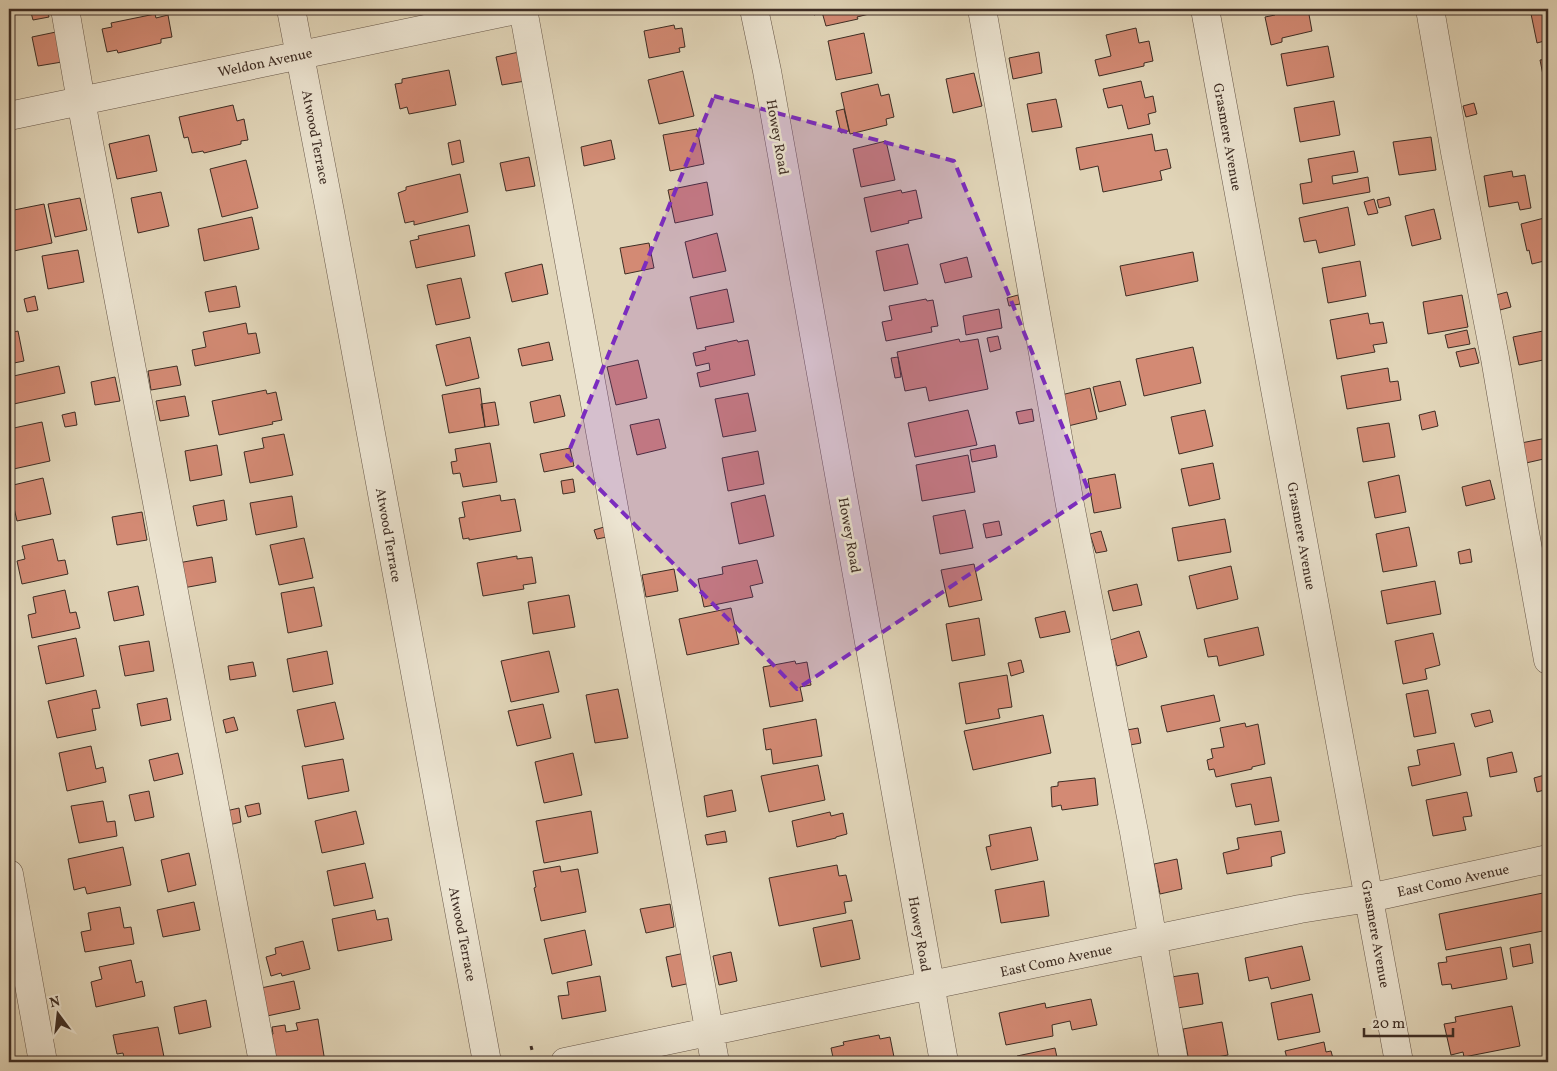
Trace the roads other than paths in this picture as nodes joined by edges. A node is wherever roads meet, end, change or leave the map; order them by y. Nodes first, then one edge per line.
1 (65, 9) edge
2 (292, 9) edge
3 (522, 9) edge
4 (754, 9) edge
5 (982, 9) edge
6 (1204, 9) edge
7 (1430, 9) edge
8 (300, 55) junction
9 (81, 101) junction
10 (9, 116) edge
11 (1548, 660) edge
12 (1548, 859) edge
13 (9, 874) edge
14 (1369, 898) junction
15 (1152, 940) junction
16 (930, 985) junction
17 (710, 1032) junction
18 (43, 1062) edge
19 (262, 1062) edge
20 (486, 1062) edge
21 (565, 1062) edge
22 (715, 1062) edge
23 (944, 1062) edge
24 (1174, 1062) edge
25 (1399, 1062) edge

1 - 9 street
2 - 8 street, Atwood Terrace
3 - 8 street, Weldon Avenue
3 - 17 street
4 - 16 street, Howey Road
5 - 15 street
6 - 14 street, Grasmere Avenue
7 - 11 street
8 - 9 street, Weldon Avenue
8 - 20 street, Atwood Terrace
9 - 10 street, Weldon Avenue
9 - 19 street
12 - 14 street, East Como Avenue
13 - 18 street
14 - 15 street, East Como Avenue
14 - 25 street, Grasmere Avenue
15 - 16 street, East Como Avenue
15 - 24 street
16 - 17 street, East Como Avenue
16 - 23 street, Howey Road
17 - 21 street, East Como Avenue
17 - 22 street

